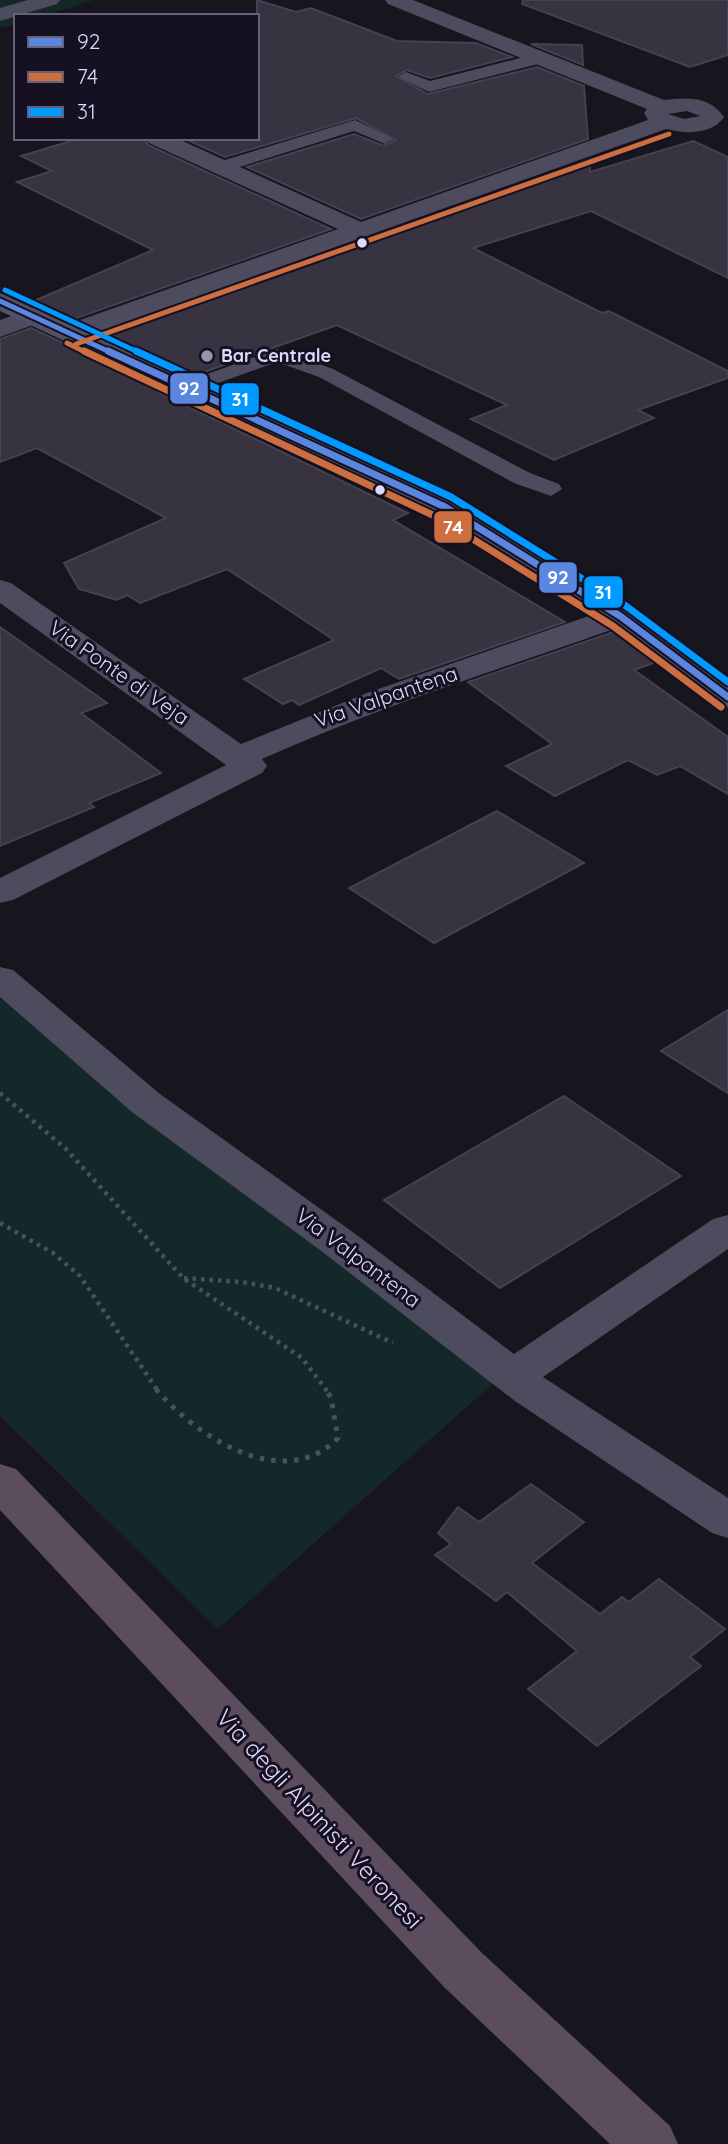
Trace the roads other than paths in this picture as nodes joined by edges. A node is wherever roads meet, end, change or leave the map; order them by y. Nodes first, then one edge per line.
1 (50, 0) edge
2 (395, 0) edge
3 (0, 15) edge
4 (536, 59) junction
5 (406, 78) dead end
6 (728, 99) edge
7 (663, 115) junction
8 (705, 115) junction
9 (728, 132) edge
10 (386, 139) dead end
11 (161, 140) edge
12 (221, 167) junction
13 (357, 229) junction
14 (0, 301) edge
15 (35, 316) junction
16 (0, 329) edge
17 (72, 332) junction
18 (189, 387) junction
19 (551, 489) dead end
20 (0, 589) edge
21 (620, 616) junction
22 (728, 697) edge
23 (237, 758) junction
24 (0, 892) edge
25 (0, 978) edge
26 (728, 1229) edge
27 (513, 1376) junction
28 (0, 1481) edge
29 (728, 1521) edge
30 (650, 2144) edge

1 - 3 street
2 - 4 street
4 - 5 lane
4 - 7 street
6 - 8 street
7 - 8 street
7 - 13 street
8 - 9 street
10 - 12 lane
11 - 12 street
12 - 13 street
13 - 17 street
14 - 15 street
15 - 16 street
15 - 17 street
17 - 18 street
18 - 19 lane
18 - 21 street
20 - 23 street, Via Ponte di Veja
21 - 22 street
21 - 23 street, Via Valpantena
23 - 24 street
25 - 27 street, Via Valpantena
26 - 27 street
27 - 29 street, Via Valpantena
28 - 30 highway, Via degli Alpinisti Veronesi

